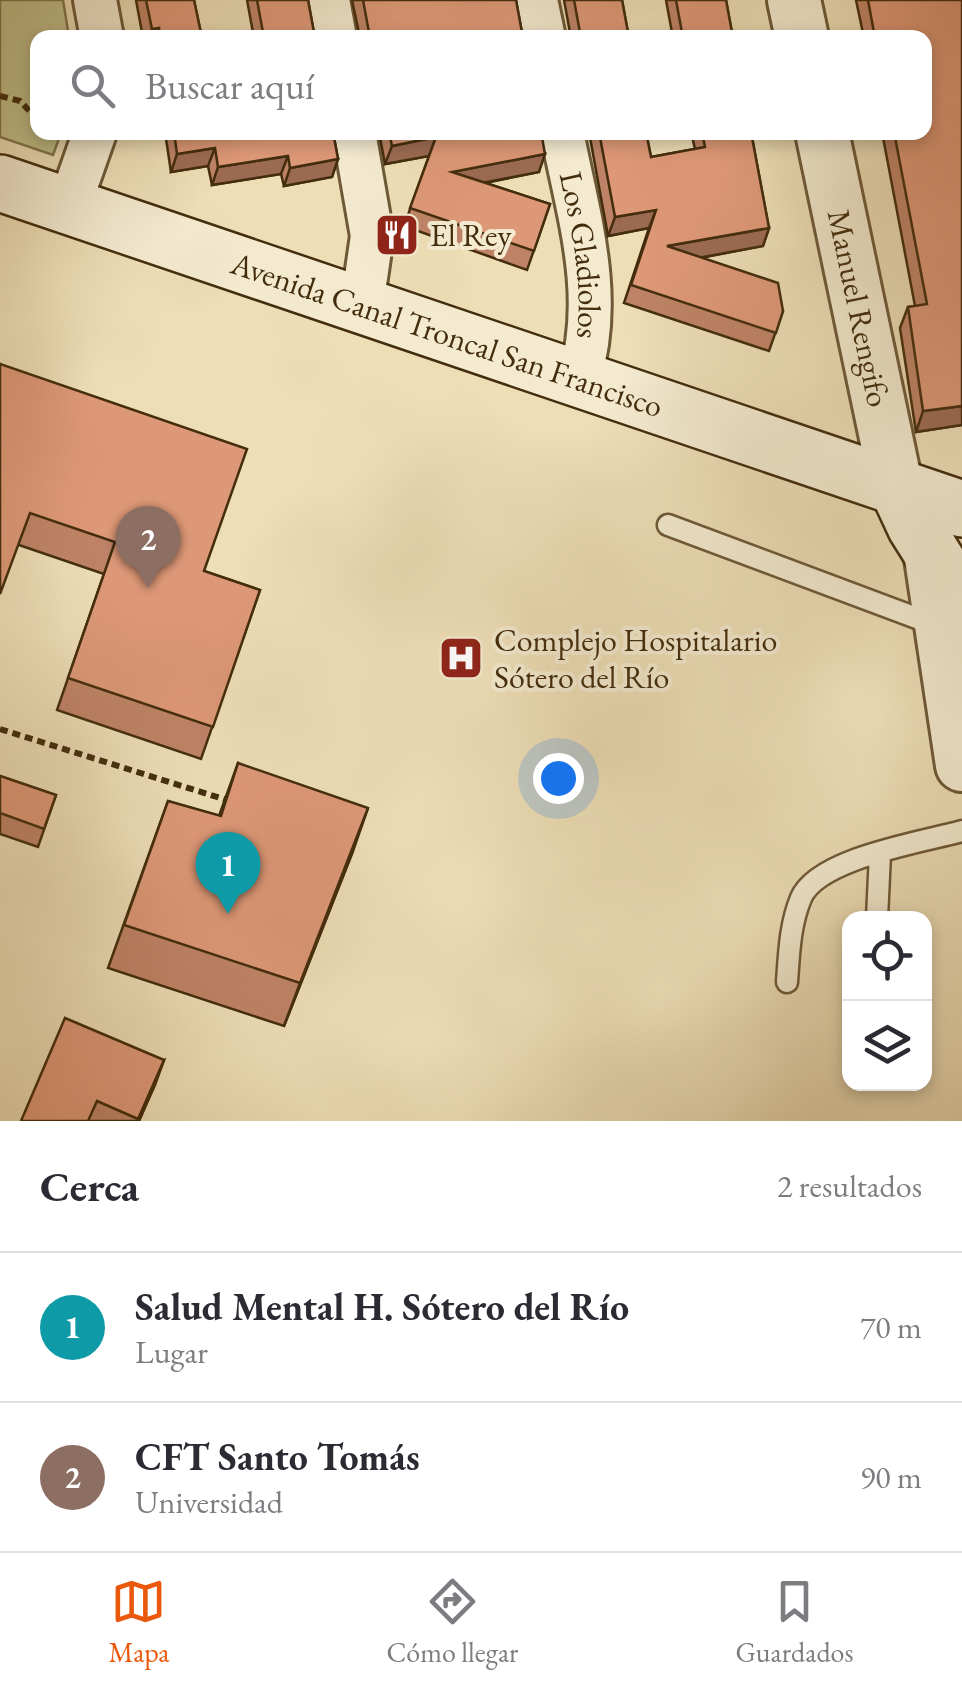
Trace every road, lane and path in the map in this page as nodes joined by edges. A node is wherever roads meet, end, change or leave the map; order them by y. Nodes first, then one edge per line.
1 (95, 0) edge
2 (328, 0) edge
3 (536, 0) edge
4 (794, 0) edge
5 (101, 30) edge
6 (334, 30) edge
7 (542, 30) edge
8 (800, 30) edge
9 (0, 96) edge
10 (30, 111) edge
11 (93, 140) edge
12 (355, 140) edge
13 (564, 140) edge
14 (824, 140) edge
15 (0, 183) edge
16 (69, 206) junction
17 (362, 305) junction
18 (579, 378) junction
19 (896, 485) junction
20 (668, 526) dead end
21 (951, 531) edge
22 (952, 636) edge
23 (0, 730) edge
24 (962, 765) edge
25 (250, 807) edge
26 (962, 831) edge
27 (880, 854) junction
28 (878, 911) edge
29 (787, 982) dead end

1 - 5 street
2 - 6 street
3 - 7 street
4 - 8 street
9 - 10 path
11 - 16 street
12 - 17 street
13 - 18 street, Los Gladiolos
14 - 19 street, Manuel Rengifo
15 - 16 main road, Avenida Canal Troncal San Francisco
16 - 17 main road, Avenida Canal Troncal San Francisco
17 - 18 main road, Avenida Canal Troncal San Francisco
18 - 19 main road, Avenida Canal Troncal San Francisco
19 - 21 main road
20 - 22 lane
21 - 22 main road
22 - 24 street
23 - 25 path
26 - 27 lane
27 - 28 lane
27 - 29 lane

